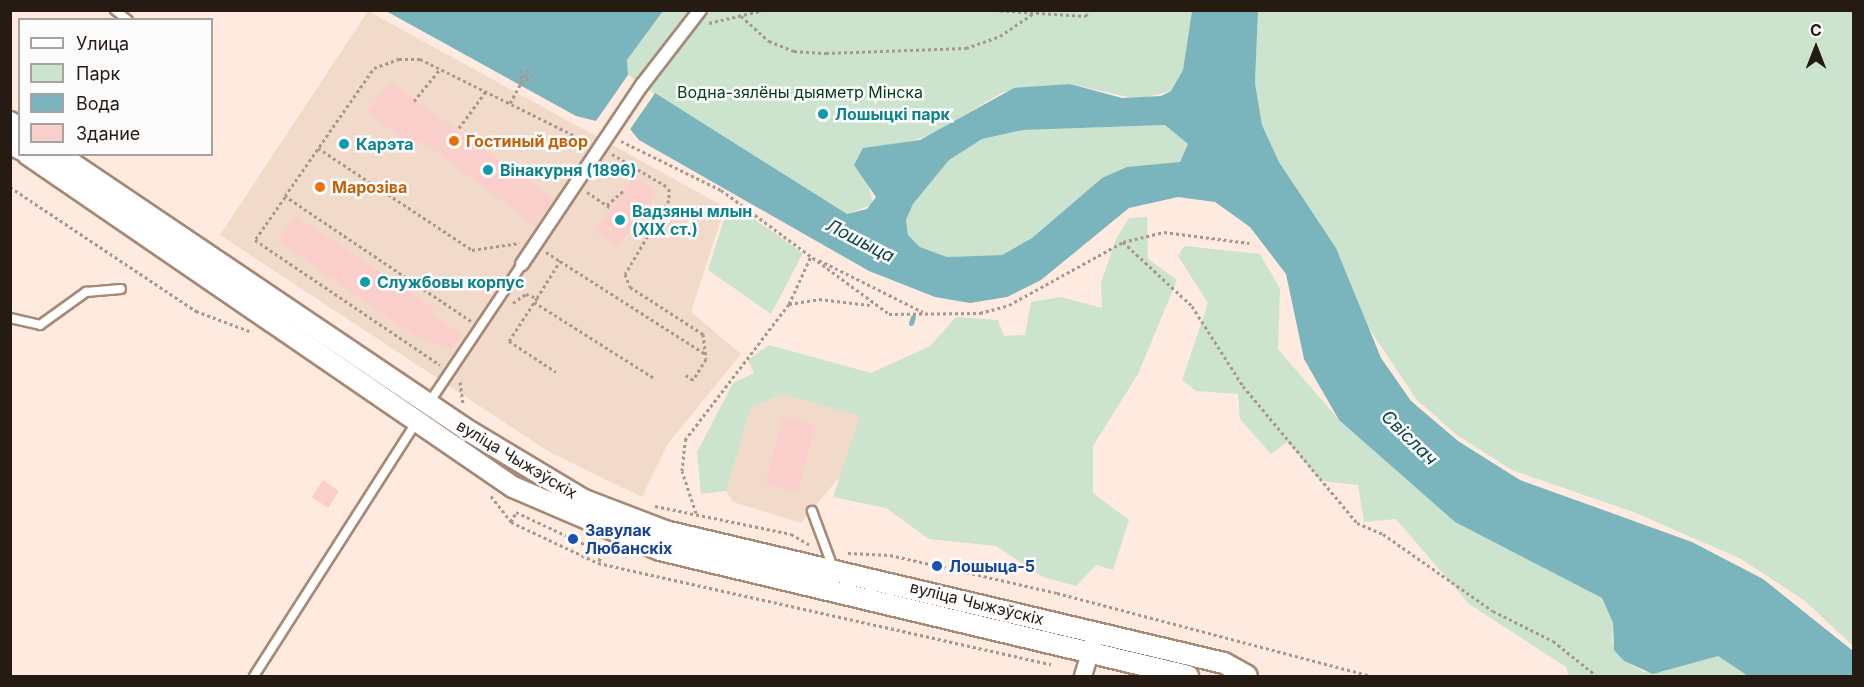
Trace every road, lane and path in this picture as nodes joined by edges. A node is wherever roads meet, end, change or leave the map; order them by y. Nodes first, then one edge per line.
1 (700, 10) edge
2 (763, 10) edge
3 (994, 10) edge
4 (1090, 10) edge
5 (1034, 13) junction
6 (741, 16) junction
7 (688, 27) junction
8 (440, 69) junction
9 (521, 70) dead end
10 (528, 70) dead end
11 (532, 76) dead end
12 (521, 83) junction
13 (486, 91) junction
14 (414, 101) dead end
15 (510, 104) junction
16 (459, 128) dead end
17 (610, 133) junction
18 (318, 148) junction
19 (600, 148) junction
20 (30, 156) edge
21 (64, 156) edge
22 (80, 161) edge
23 (576, 184) junction
24 (10, 187) edge
25 (623, 191) dead end
26 (285, 196) junction
27 (1123, 242) junction
28 (1249, 243) dead end
29 (535, 245) junction
30 (812, 256) junction
31 (560, 261) junction
32 (522, 264) joint
33 (121, 289) dead end
34 (537, 298) junction
35 (534, 302) junction
36 (789, 304) junction
37 (510, 306) dead end
38 (874, 307) junction
39 (925, 314) junction
40 (10, 318) edge
41 (474, 323) dead end
42 (258, 334) dead end
43 (707, 355) junction
44 (444, 368) dead end
45 (556, 372) dead end
46 (684, 374) dead end
47 (656, 379) dead end
48 (429, 404) junction
49 (416, 422) junction
50 (643, 505) dead end
51 (812, 510) dead end
52 (696, 513) junction
53 (512, 522) dead end
54 (832, 562) junction
55 (598, 563) dead end
56 (829, 591) junction
57 (1096, 632) junction
58 (1089, 654) junction
59 (254, 676) edge
60 (1083, 676) edge
61 (1188, 676) edge
62 (1247, 676) edge
63 (1371, 676) edge
64 (1597, 676) edge

1 - 7 street
2 - 6 path
3 - 5 path
4 - 5 path
5 - 6 path
6 - 7 path
7 - 17 street
8 - 13 path
8 - 14 path
8 - 18 path
9 - 12 path
10 - 12 path
11 - 12 path
12 - 15 path
13 - 15 path
13 - 16 path
15 - 19 path
17 - 19 street
17 - 30 path
18 - 26 path
18 - 29 path
19 - 23 street
19 - 43 path
20 - 49 street, вуліца Чыжэўскіх
21 - 22 street, вуліца Чыжэўскіх
22 - 48 street, вуліца Чыжэўскіх
23 - 25 path
23 - 29 street
24 - 42 path
26 - 41 path
26 - 44 path
27 - 28 path
27 - 39 path
27 - 64 path
29 - 31 path
29 - 32 street
30 - 36 path
30 - 38 path
30 - 39 path
31 - 34 path
31 - 43 path
32 - 48 lane
33 - 40 lane
34 - 35 path
34 - 37 path
35 - 45 path
35 - 47 path
36 - 38 path
36 - 52 path
38 - 39 path
43 - 46 path
48 - 49 lane
48 - 54 street, вуліца Чыжэўскіх
49 - 56 street, вуліца Чыжэўскіх
49 - 59 lane
50 - 52 path
51 - 54 lane
52 - 54 path
53 - 55 path
54 - 56 lane
54 - 57 street, вуліца Чыжэўскіх
54 - 63 path
56 - 58 street, вуліца Чыжэўскіх
57 - 58 street
57 - 62 street, вуліца Чыжэўскіх
58 - 60 street
58 - 61 street, вуліца Чыжэўскіх

